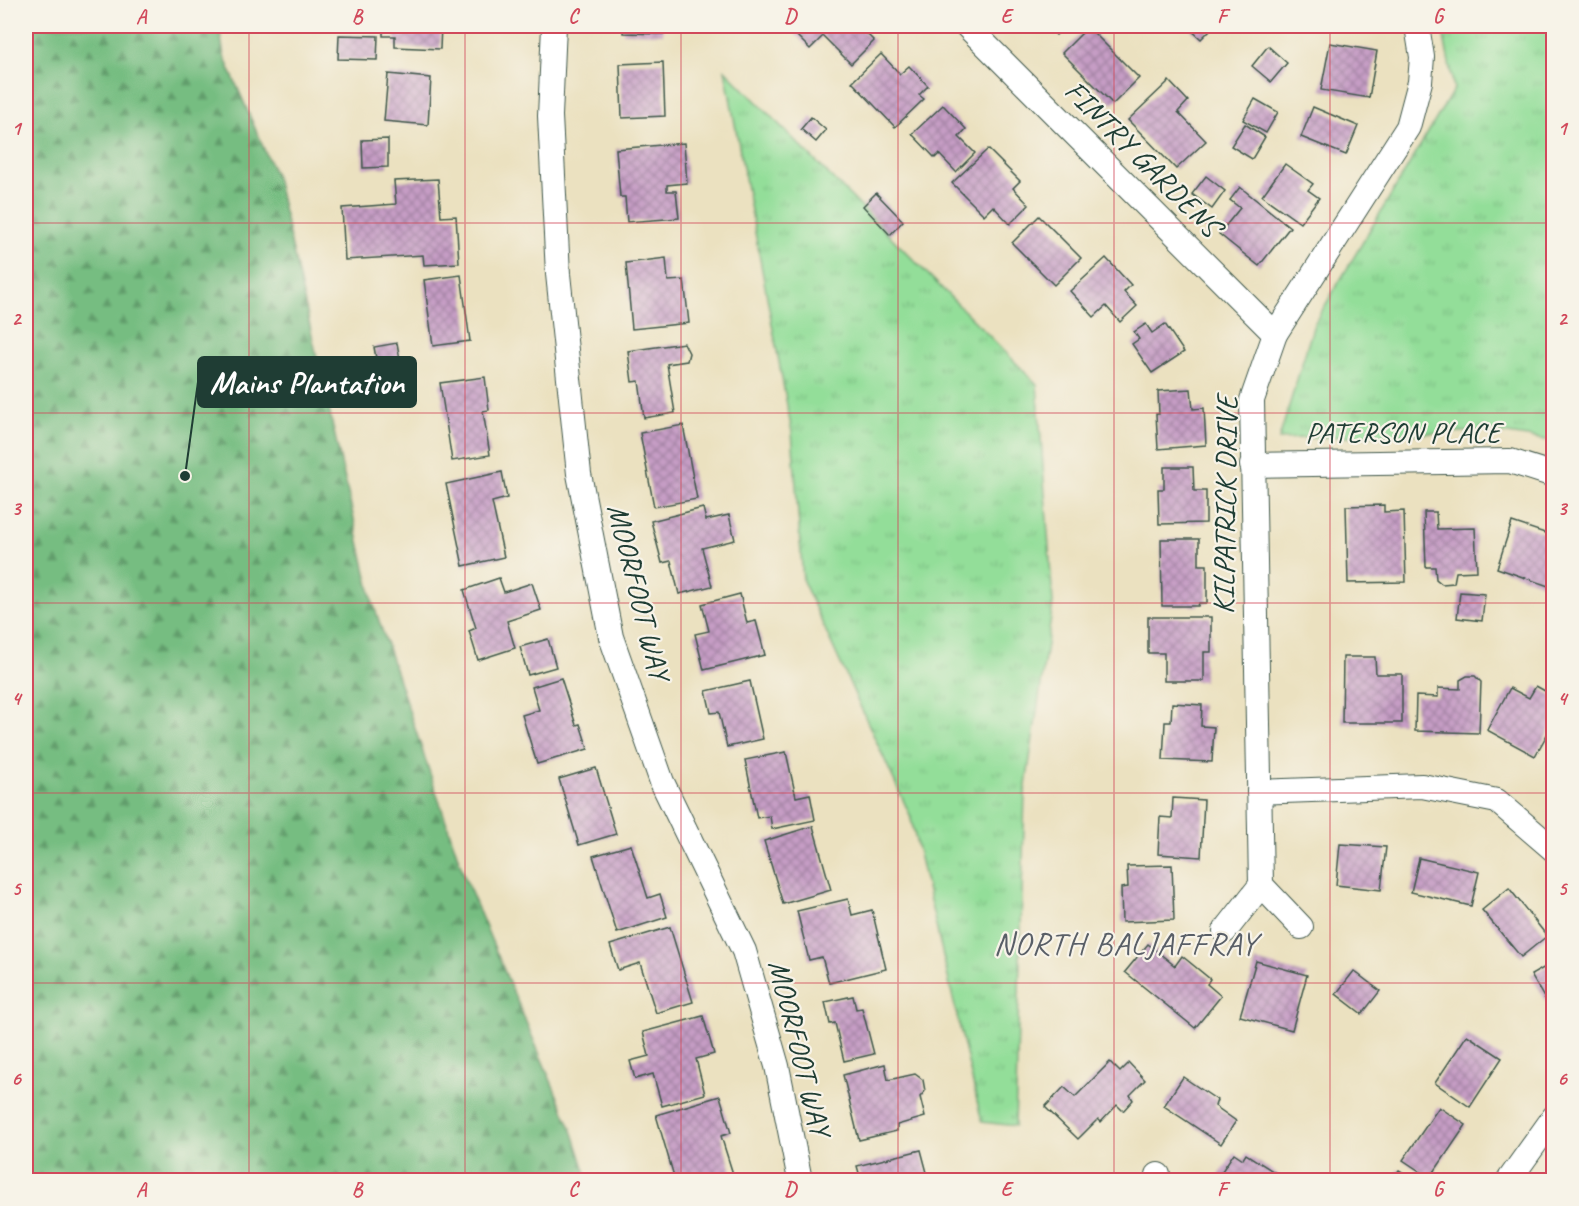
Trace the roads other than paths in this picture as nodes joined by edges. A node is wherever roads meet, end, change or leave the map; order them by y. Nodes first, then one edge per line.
1 (554, 26) edge
2 (967, 26) edge
3 (1417, 26) edge
4 (1275, 334) junction
5 (1252, 465) junction
6 (1554, 475) edge
7 (1259, 792) junction
8 (1554, 849) edge
9 (1261, 885) junction
10 (1301, 927) dead end
11 (1225, 931) dead end
12 (1554, 1117) edge
13 (800, 1180) edge
14 (1509, 1180) edge

1 - 13 street, MOORFOOT WAY
2 - 4 street, FINTRY GARDENS
3 - 4 street, KILPATRICK DRIVE
4 - 5 street, KILPATRICK DRIVE
5 - 6 street, PATERSON PLACE
5 - 7 street, KILPATRICK DRIVE
7 - 8 street
7 - 9 street, KILPATRICK DRIVE
9 - 10 street
9 - 11 street
12 - 14 street

